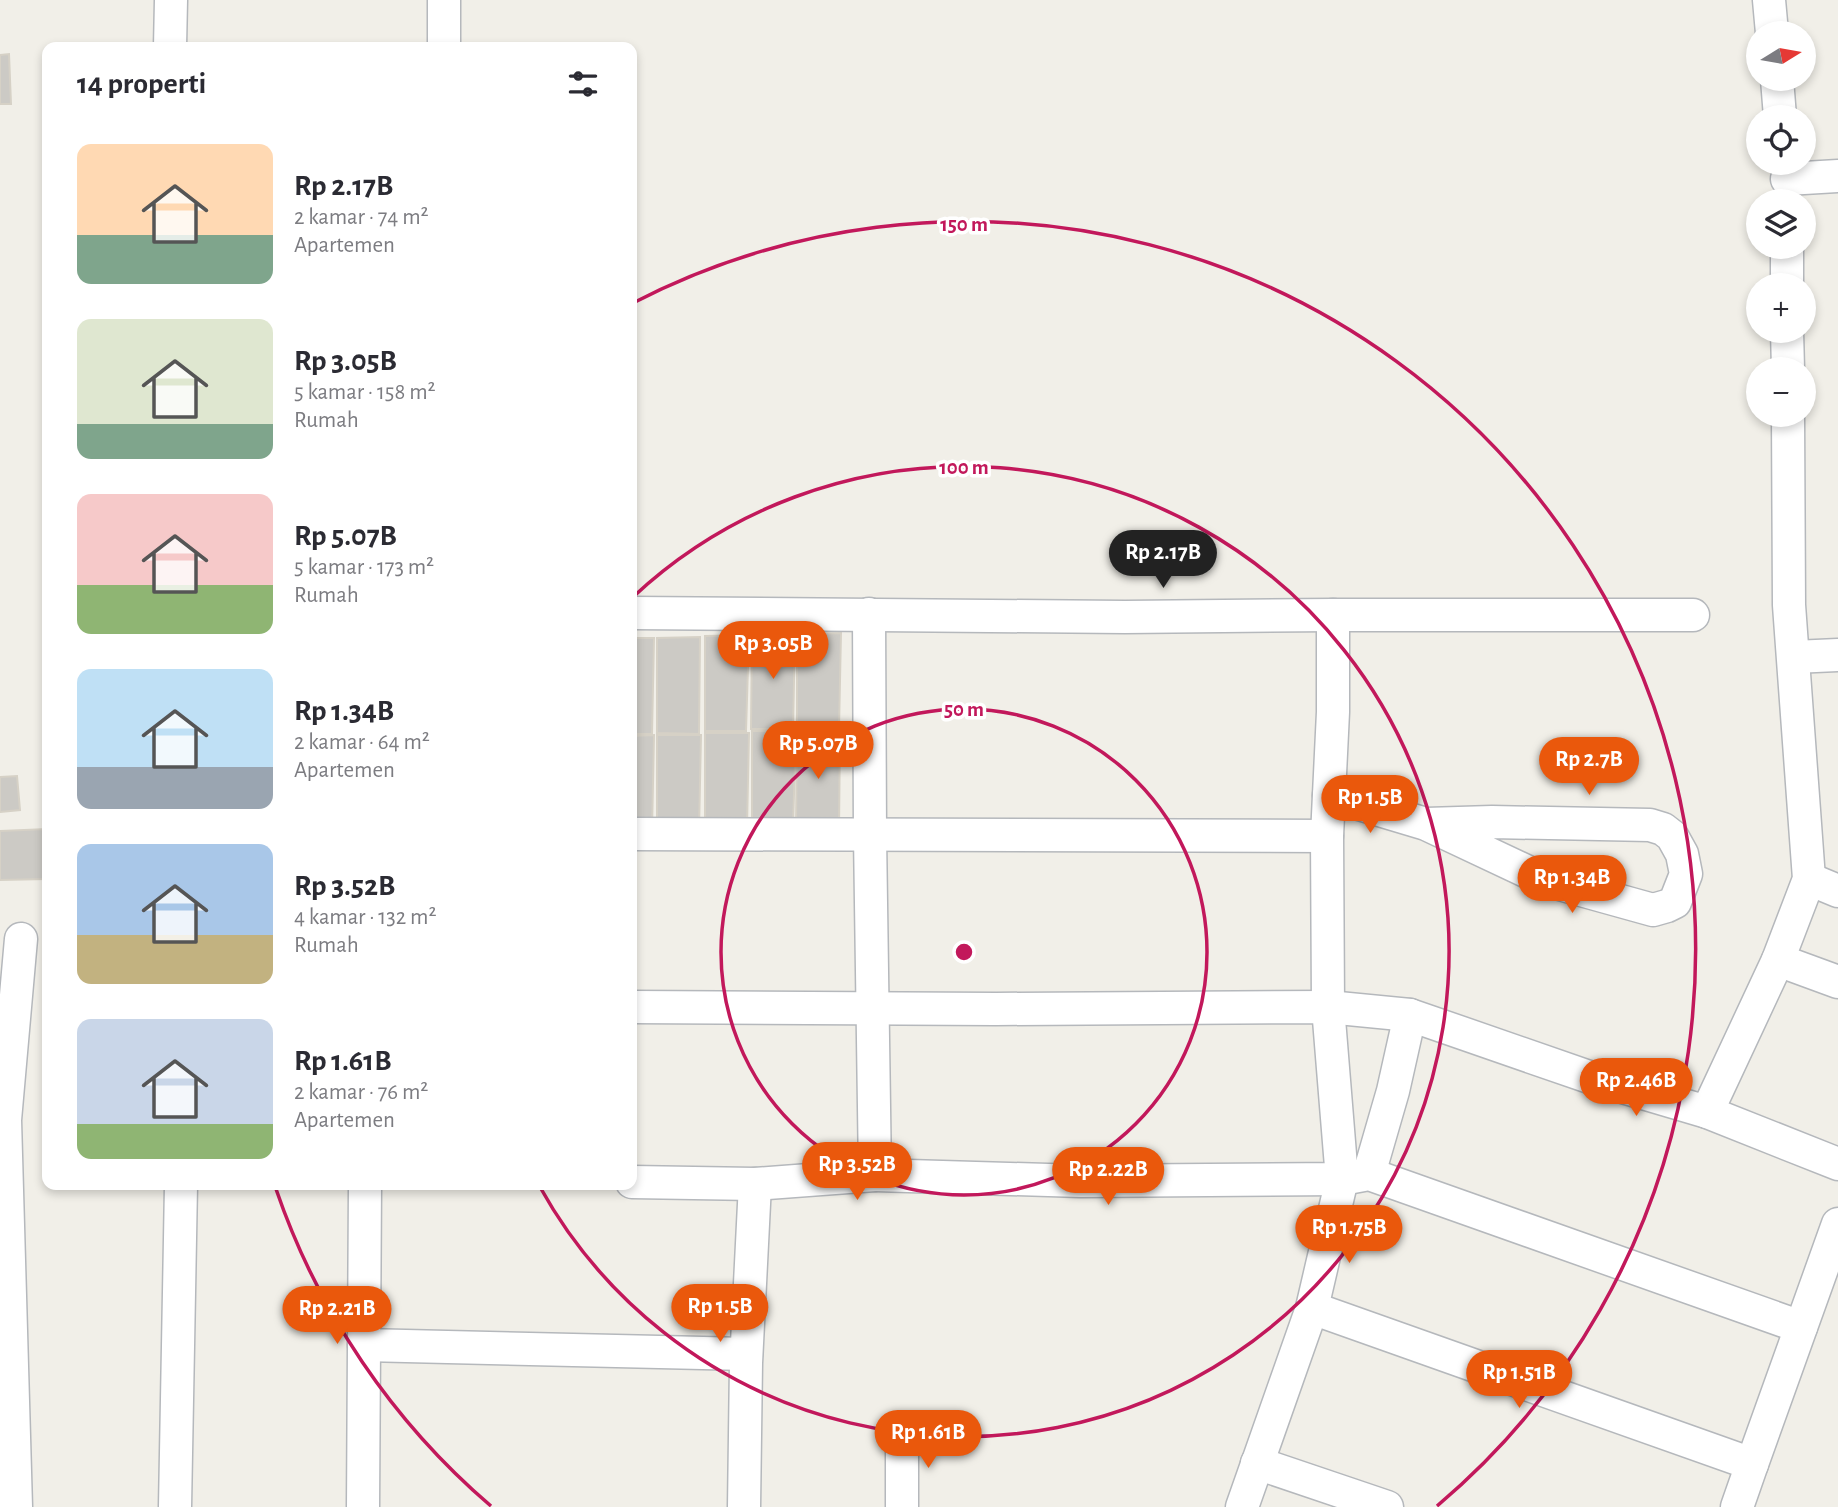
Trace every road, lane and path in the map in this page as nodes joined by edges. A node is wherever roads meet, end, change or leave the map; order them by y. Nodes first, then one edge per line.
1 (171, 0) edge
2 (444, 0) edge
3 (1769, 0) edge
4 (1771, 21) edge
5 (170, 42) edge
6 (444, 42) edge
7 (1838, 176) edge
8 (1786, 181) edge
9 (1788, 427) edge
10 (637, 613) edge
11 (869, 614) junction
12 (1333, 615) junction
13 (1693, 615) dead end
14 (1838, 655) edge
15 (1794, 657) junction
16 (1329, 794) junction
17 (1426, 824) junction
18 (637, 835) edge
19 (870, 835) junction
20 (1327, 836) junction
21 (1809, 879) junction
22 (1838, 891) edge
23 (23, 939) edge
24 (1778, 960) junction
25 (1838, 982) edge
26 (637, 1007) edge
27 (1328, 1007) junction
28 (873, 1008) junction
29 (1410, 1015) junction
30 (1707, 1112) junction
31 (3, 1120) edge
32 (1838, 1164) edge
33 (875, 1175) junction
34 (1355, 1176) junction
35 (637, 1182) edge
36 (755, 1184) junction
37 (181, 1190) edge
38 (365, 1190) edge
39 (1838, 1224) edge
40 (1311, 1308) junction
41 (1801, 1327) junction
42 (363, 1345) junction
43 (746, 1354) junction
44 (902, 1434) dead end
45 (1257, 1463) junction
46 (1752, 1464) junction
47 (16, 1507) edge
48 (175, 1507) edge
49 (363, 1507) edge
50 (744, 1507) edge
51 (902, 1507) edge
52 (1242, 1507) edge
53 (1387, 1507) edge
54 (1737, 1507) edge

1 - 5 street
2 - 6 street
3 - 4 street
7 - 8 street
9 - 15 street
10 - 11 street
11 - 12 street
11 - 19 street
12 - 13 street
12 - 16 street
14 - 15 street
15 - 21 street
16 - 17 street
16 - 20 street
17 - 17 street
18 - 19 street
19 - 20 street
19 - 28 street
20 - 27 street
21 - 22 street
21 - 24 street
23 - 31 street
24 - 25 street
24 - 30 street
26 - 28 street
27 - 28 street
27 - 29 street
27 - 34 street
28 - 33 street
29 - 30 street
29 - 34 street
30 - 32 street
31 - 47 street
33 - 34 street
33 - 36 street
34 - 40 street
34 - 41 street
35 - 36 street
36 - 43 street
37 - 48 street
38 - 42 street
39 - 41 street
40 - 45 street
40 - 46 street
41 - 46 street
42 - 43 street
42 - 49 street
43 - 50 street
44 - 51 street
45 - 52 street
45 - 53 street
46 - 54 street

